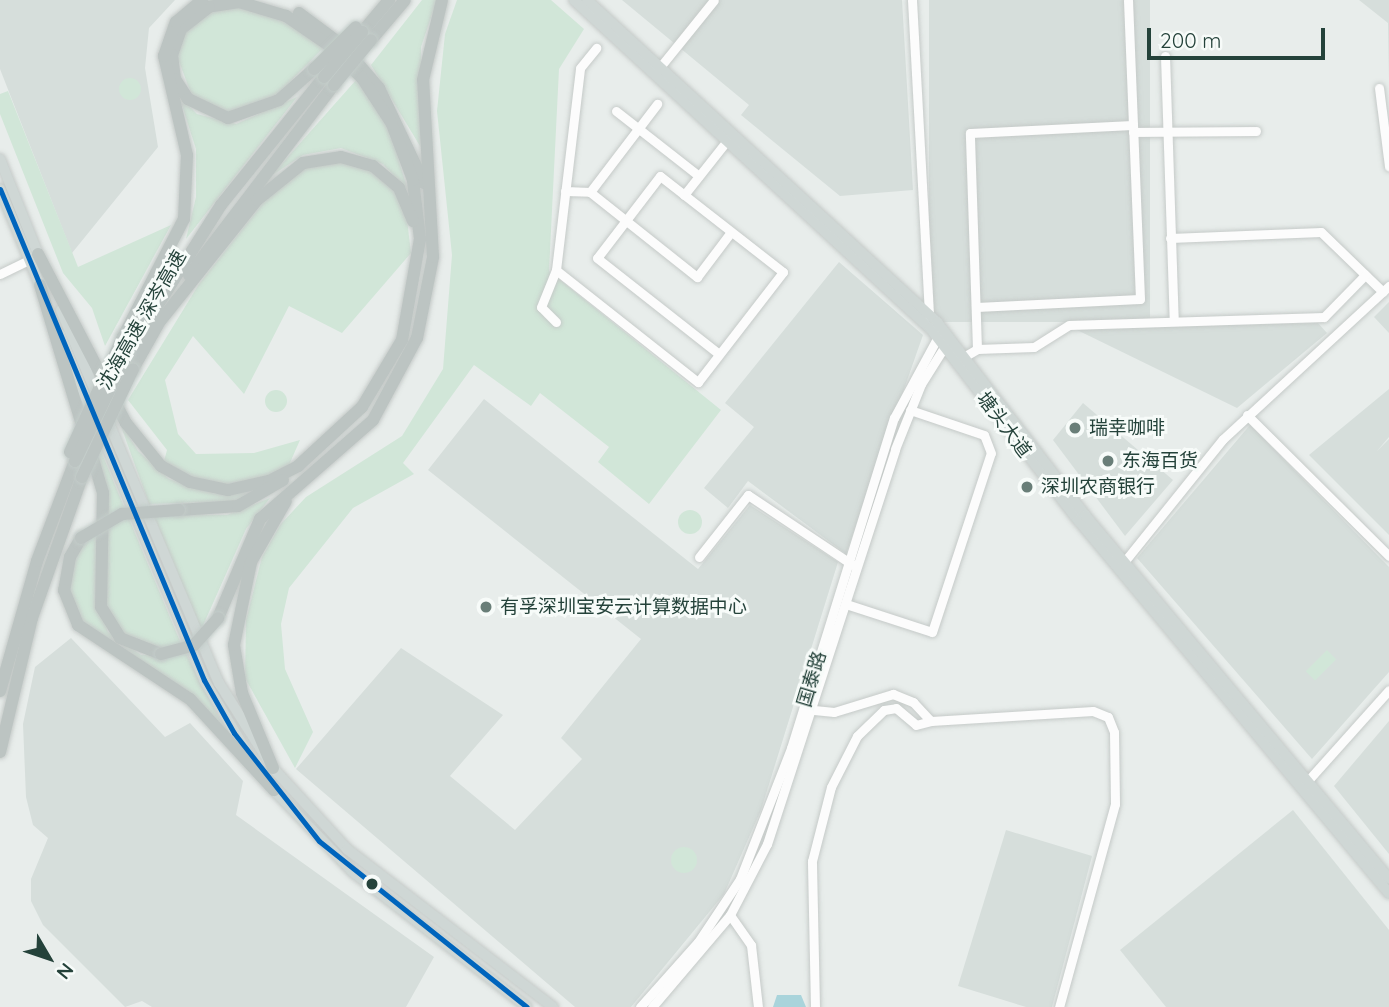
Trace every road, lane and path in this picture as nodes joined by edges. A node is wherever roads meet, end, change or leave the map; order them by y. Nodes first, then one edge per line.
1 (202, 0) edge
2 (270, 0) edge
3 (386, 0) edge
4 (405, 0) edge
5 (442, 0) edge
6 (574, 0) edge
7 (587, 0) edge
8 (714, 0) edge
9 (912, 0) edge
10 (1128, 0) edge
11 (363, 33) junction
12 (596, 48) dead end
13 (1165, 56) dead end
14 (657, 71) junction
15 (324, 77) junction
16 (1389, 96) edge
17 (657, 104) dead end
18 (616, 111) dead end
19 (638, 128) junction
20 (1133, 128) junction
21 (1256, 131) dead end
22 (1167, 132) junction
23 (729, 137) junction
24 (0, 159) edge
25 (1389, 166) edge
26 (699, 176) junction
27 (0, 189) edge
28 (565, 191) junction
29 (590, 192) junction
30 (684, 195) junction
31 (430, 204) junction
32 (626, 221) junction
33 (731, 232) junction
34 (1170, 238) junction
35 (34, 257) junction
36 (418, 257) junction
37 (556, 270) junction
38 (0, 274) edge
39 (1365, 275) junction
40 (40, 285) junction
41 (1386, 289) edge
42 (976, 307) junction
43 (929, 314) junction
44 (161, 320) junction
45 (1174, 321) junction
46 (556, 322) dead end
47 (941, 335) junction
48 (977, 349) junction
49 (719, 354) junction
50 (960, 359) junction
51 (910, 410) junction
52 (1247, 415) junction
53 (72, 457) junction
54 (298, 466) junction
55 (308, 478) junction
56 (1389, 556) edge
57 (699, 557) dead end
58 (853, 565) junction
59 (1121, 565) junction
60 (846, 604) junction
61 (1389, 690) edge
62 (0, 691) edge
63 (814, 710) junction
64 (931, 721) junction
65 (0, 752) edge
66 (273, 768) junction
67 (1304, 784) junction
68 (274, 790) junction
69 (1389, 879) edge
70 (1389, 893) edge
71 (730, 915) junction
72 (527, 1007) edge
73 (553, 1007) edge
74 (640, 1007) edge
75 (653, 1007) edge
76 (758, 1007) edge
77 (815, 1007) edge
78 (1059, 1007) edge

1 - 53 highway, bridge
2 - 31 highway
3 - 11 highway
4 - 11 highway, 沈海高速 深岑高速
5 - 31 highway
6 - 14 main road, 塘头大道
7 - 14 main road, 塘头大道
8 - 14 street
9 - 43 street
10 - 20 street
11 - 15 highway, bridge
11 - 15 highway, 沈海高速 深岑高速, bridge
12 - 28 street
13 - 22 street
14 - 23 main road, 塘头大道
15 - 36 highway
15 - 44 highway, 沈海高速 深岑高速
15 - 53 highway, 沈海高速 深岑高速, bridge
16 - 25 street
17 - 19 street
18 - 19 street
19 - 26 street
19 - 29 street
20 - 22 street
20 - 42 street
20 - 42 street
21 - 22 street
22 - 34 street
23 - 26 street
23 - 43 main road, 塘头大道
23 - 47 main road, 塘头大道
24 - 35 main road
26 - 30 street
27 - 35 main road
28 - 29 street
28 - 37 street
29 - 32 street
30 - 32 street
30 - 33 street
31 - 55 highway
32 - 33 street
32 - 49 street
33 - 49 street
34 - 39 street
34 - 45 street
35 - 38 street
35 - 40 main road
35 - 54 highway
35 - 66 main road
36 - 44 highway
36 - 54 highway
37 - 46 street
37 - 49 street
39 - 41 street
39 - 45 street
40 - 55 highway, bridge
40 - 68 main road
41 - 52 street
42 - 48 street
43 - 47 main road, 塘头大道
44 - 65 highway, 沈海高速 深岑高速, bridge
45 - 48 street
47 - 50 main road, 塘头大道
47 - 51 street, 国泰路
47 - 58 street, 国泰路
48 - 50 street
50 - 59 main road, 塘头大道
51 - 58 street, 国泰路
51 - 60 street
52 - 56 street
52 - 59 street
53 - 62 highway
54 - 68 highway, bridge
55 - 66 highway
57 - 58 street
58 - 60 street, 国泰路
58 - 74 street, 国泰路
59 - 67 main road, 塘头大道
60 - 63 street, 国泰路
61 - 67 street
63 - 64 street
63 - 71 street, 国泰路
64 - 77 street
64 - 78 street
66 - 73 main road
67 - 69 main road, 塘头大道
67 - 70 main road, 塘头大道
68 - 72 main road
71 - 75 street, 国泰路
71 - 76 street

